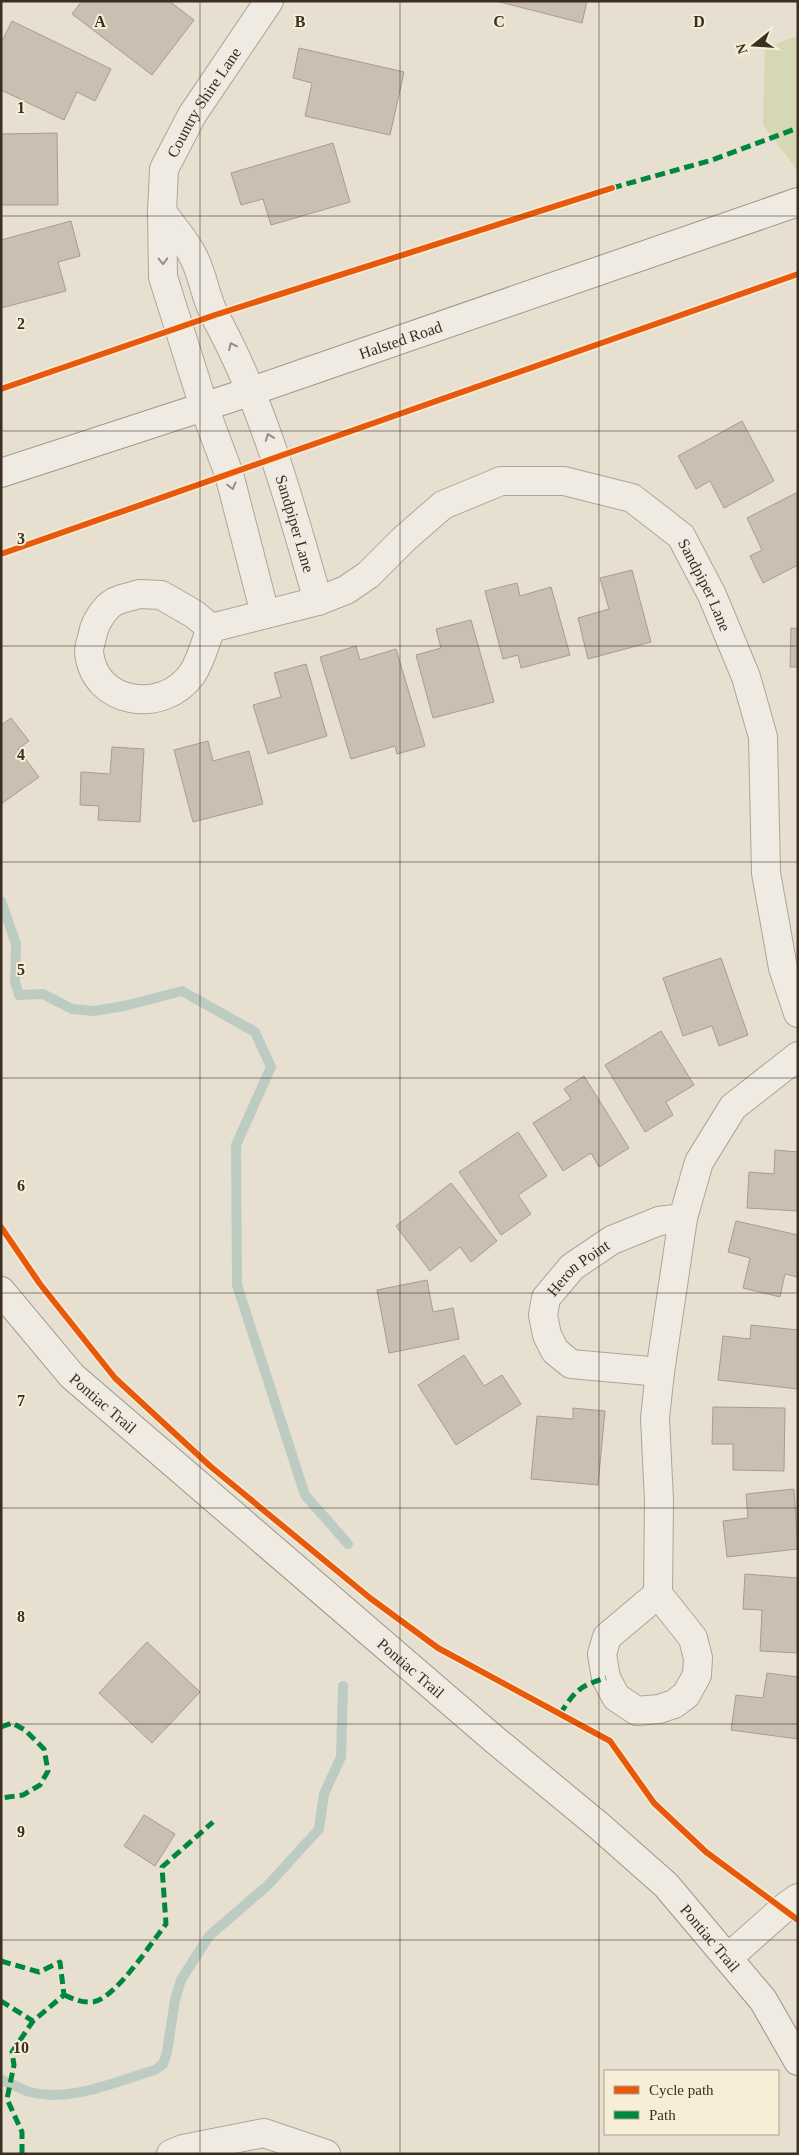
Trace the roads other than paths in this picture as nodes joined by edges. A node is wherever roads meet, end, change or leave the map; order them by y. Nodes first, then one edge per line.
1 (269, 1) edge
2 (798, 202) edge
3 (162, 212) junction
4 (252, 391) junction
5 (204, 407) junction
6 (1, 472) edge
7 (318, 601) junction
8 (265, 614) junction
9 (211, 628) junction
10 (798, 1013) edge
11 (798, 1056) edge
12 (683, 1218) junction
13 (1, 1291) edge
14 (660, 1372) junction
15 (658, 1594) dead end
16 (798, 1898) edge
17 (729, 1957) junction
18 (798, 2061) edge
19 (171, 2154) edge
20 (326, 2154) edge

1 - 3 street, Country Shire Lane
2 - 4 street, Halsted Road
4 -> 3 street
3 -> 5 street, Country Shire Lane
4 - 5 street, Halsted Road
7 -> 4 street, Sandpiper Lane
5 - 6 street, Halsted Road
5 -> 8 street
7 - 8 street, Sandpiper Lane
7 - 10 street, Sandpiper Lane
8 - 9 street, Sandpiper Lane
9 - 9 street
11 - 12 street
12 - 14 street
12 - 14 street, Heron Point
13 - 17 street, Pontiac Trail
14 - 15 street
16 - 17 street
17 - 18 street, Pontiac Trail
19 - 20 street

